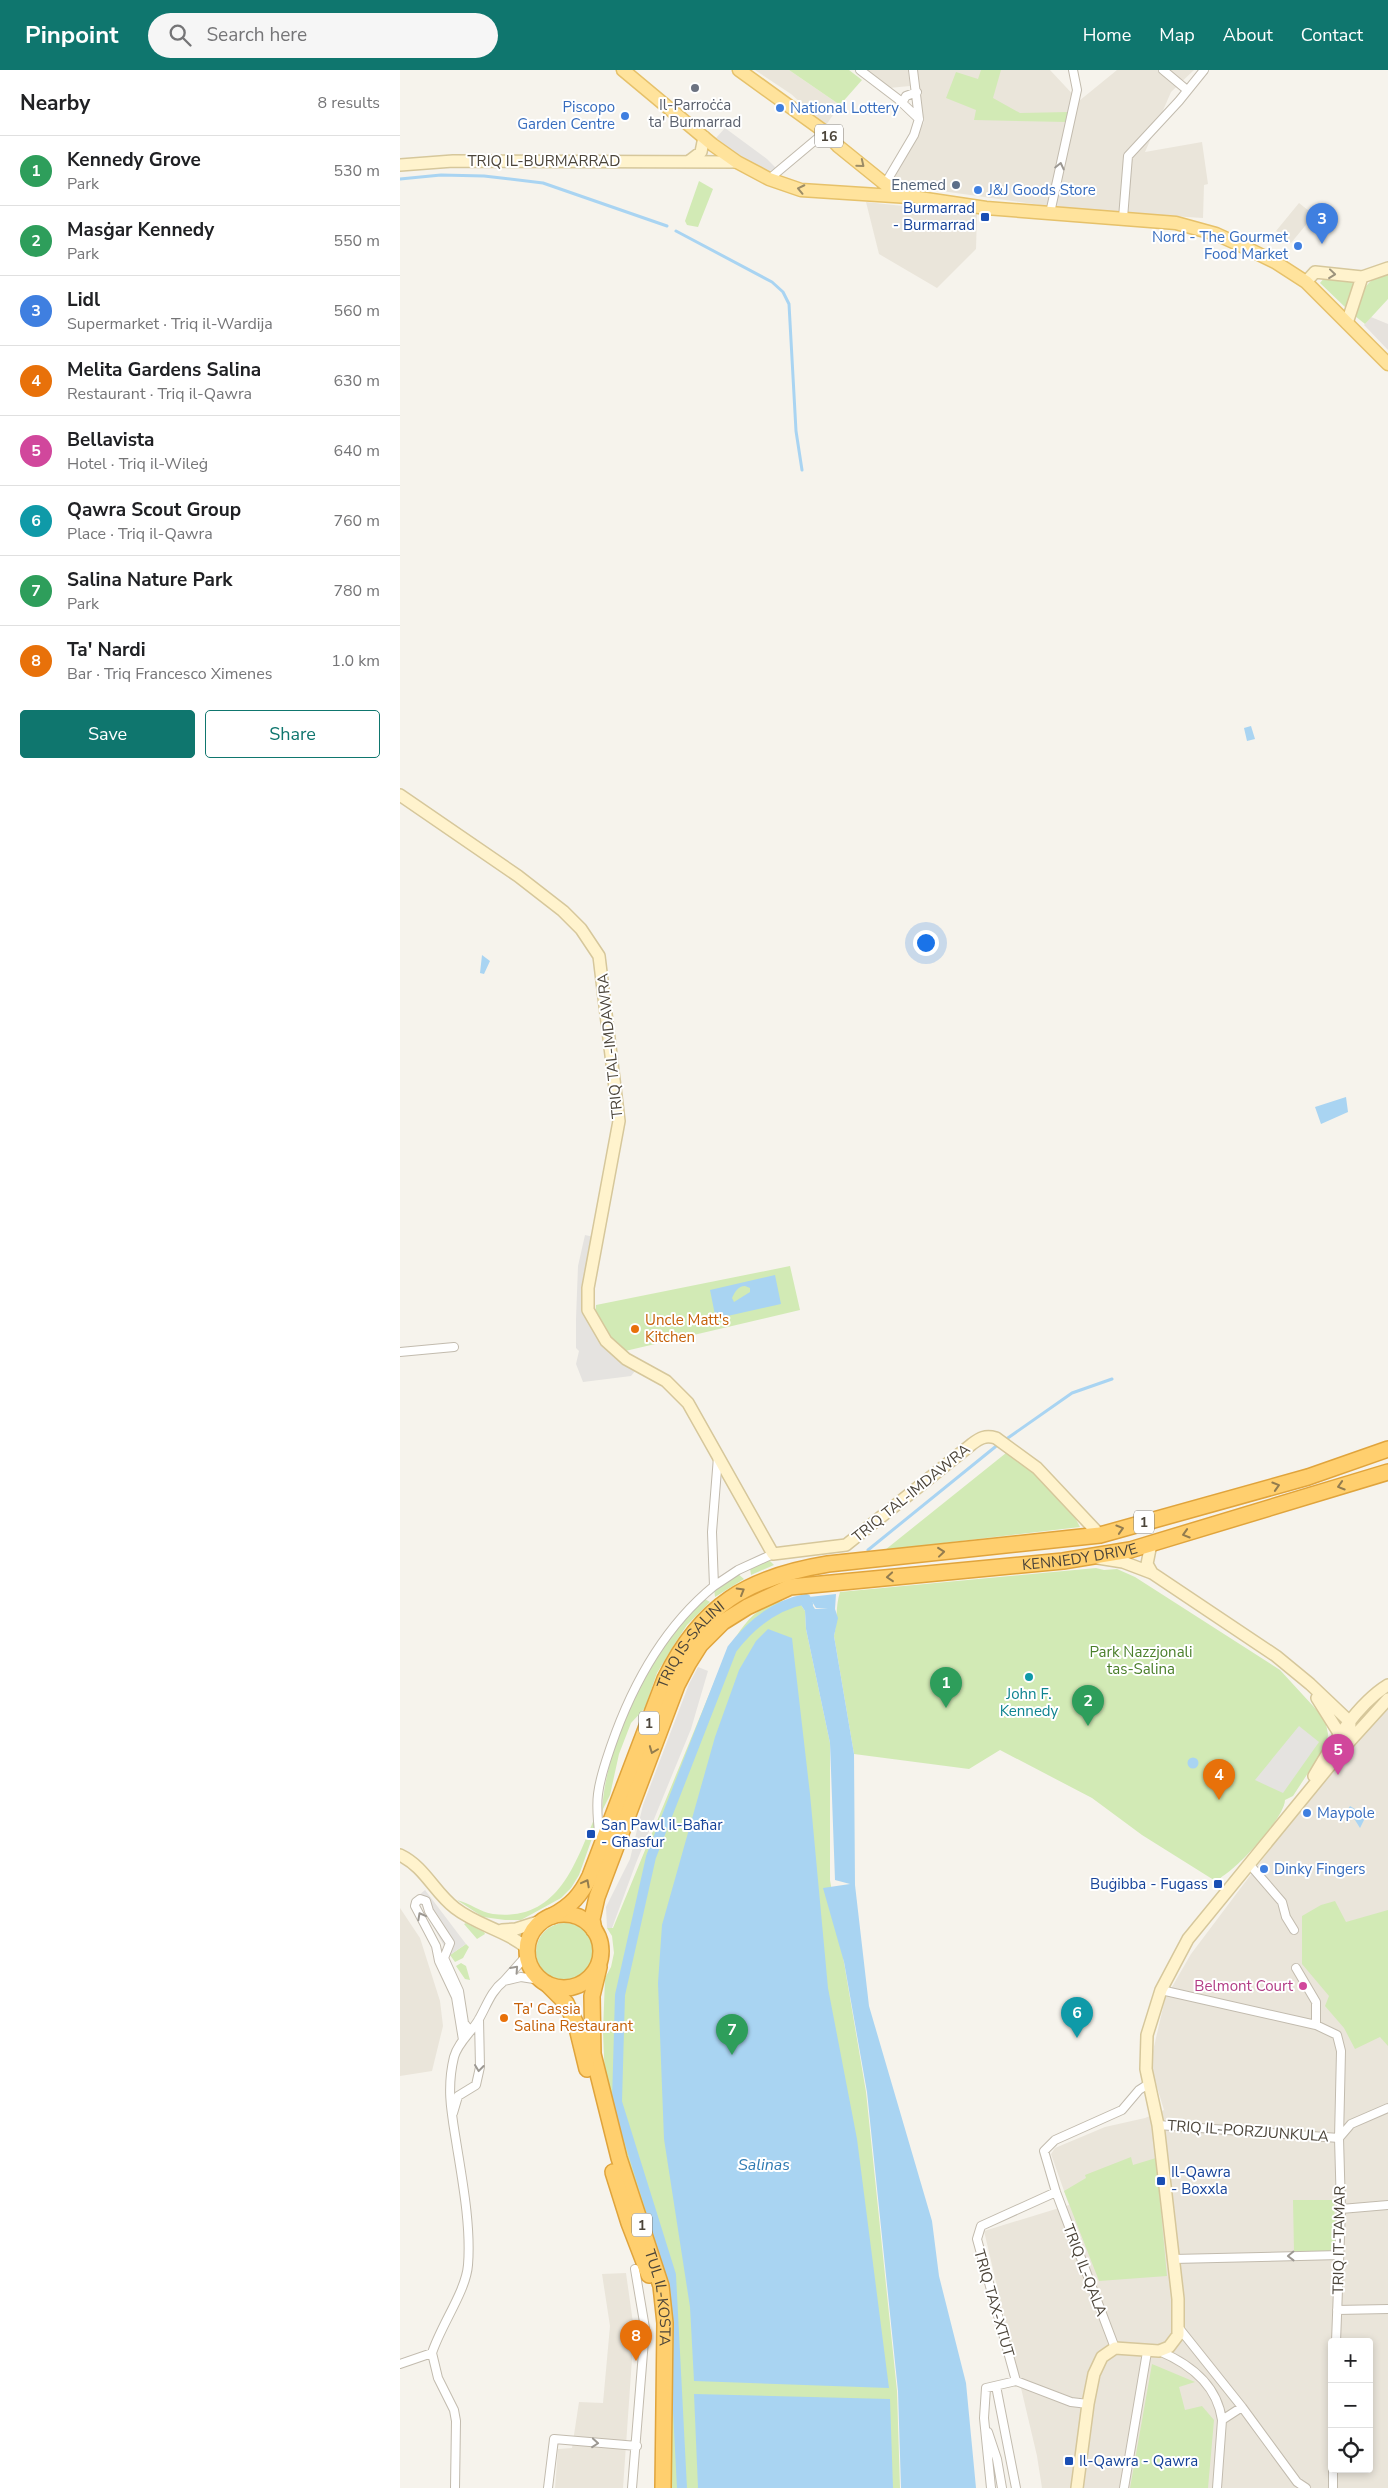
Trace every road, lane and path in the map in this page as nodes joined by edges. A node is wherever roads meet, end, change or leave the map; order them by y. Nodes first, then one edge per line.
1 (623, 70) edge
2 (739, 70) edge
3 (860, 70) edge
4 (914, 70) edge
5 (1073, 70) edge
6 (1163, 70) edge
7 (1204, 70) edge
8 (1188, 90) junction
9 (917, 92) junction
10 (902, 103) junction
11 (919, 119) junction
12 (825, 132) junction
13 (704, 137) junction
14 (688, 162) junction
15 (738, 162) junction
16 (400, 165) edge
17 (769, 179) junction
18 (885, 184) junction
19 (919, 198) junction
20 (1050, 213) junction
21 (1123, 218) junction
22 (1388, 268) edge
23 (1362, 277) junction
24 (1306, 282) junction
25 (1347, 323) junction
26 (1388, 364) edge
27 (400, 794) edge
28 (454, 1347) dead end
29 (400, 1352) edge
30 (1388, 1449) edge
31 (718, 1456) junction
32 (1388, 1472) edge
33 (1100, 1535) junction
34 (1151, 1544) junction
35 (773, 1554) junction
36 (1096, 1558) junction
37 (792, 1570) joint
38 (1152, 1573) junction
39 (714, 1586) junction
40 (790, 1588) joint
41 (1388, 1685) edge
42 (1384, 1702) edge
43 (1347, 1733) junction
44 (601, 1849) junction
45 (400, 1855) edge
46 (1250, 1865) junction
47 (548, 1918) junction
48 (495, 1930) junction
49 (594, 1930) junction
50 (1294, 1930) dead end
51 (527, 1952) junction
52 (599, 1967) junction
53 (1296, 1968) dead end
54 (504, 1981) junction
55 (544, 1982) junction
56 (1161, 1990) junction
57 (479, 2019) junction
58 (1316, 2025) junction
59 (470, 2032) junction
60 (462, 2040) junction
61 (1150, 2083) junction
62 (1388, 2108) edge
63 (452, 2115) junction
64 (1158, 2125) junction
65 (1339, 2138) junction
66 (1056, 2192) junction
67 (1388, 2205) edge
68 (1341, 2209) junction
69 (1340, 2255) junction
70 (1173, 2258) junction
71 (635, 2269) dead end
72 (1388, 2309) edge
73 (1337, 2310) junction
74 (1179, 2328) junction
75 (1336, 2338) edge
76 (1115, 2348) junction
77 (1159, 2351) junction
78 (1147, 2352) junction
79 (432, 2353) junction
80 (400, 2364) edge
81 (1016, 2381) junction
82 (996, 2386) junction
83 (1088, 2404) junction
84 (1242, 2407) junction
85 (984, 2418) junction
86 (1222, 2420) junction
87 (637, 2446) junction
88 (1334, 2473) edge
89 (455, 2488) edge
90 (548, 2488) edge
91 (632, 2488) edge
92 (656, 2488) edge
93 (663, 2488) edge
94 (991, 2488) edge
95 (1002, 2488) edge
96 (1016, 2488) edge
97 (1077, 2488) edge
98 (1124, 2488) edge
99 (1217, 2488) edge
100 (1306, 2488) edge
101 (1333, 2488) edge

1 - 13 main road, 16
2 - 12 main road, 16
3 - 10 street
4 - 9 street
20 -> 5 street
6 - 8 street
7 - 8 street
8 - 21 street
9 - 10 street
9 - 11 street
10 - 11 street
11 - 18 street
12 - 17 street
12 -> 18 main road, 16
13 - 14 street
13 - 15 main road, 16
14 - 15 street, TRIQ IL-BURMARRAD
14 - 16 street, TRIQ IL-BURMARRAD
15 - 17 main road, 16
19 -> 17 main road, 16
18 - 19 main road, 16
19 - 20 main road, 16
20 - 21 main road, 16
21 - 24 main road, 16
22 - 23 street
24 -> 23 street
23 - 25 street
24 - 25 main road, 16
25 - 26 main road, 16
27 - 31 street, TRIQ TAL-IMDAWRA
28 - 29 street
33 -> 30 highway, KENNEDY DRIVE / 1
31 - 35 street, TRIQ TAL-IMDAWRA
31 - 39 street
32 -> 34 highway, KENNEDY DRIVE / 1
33 - 35 street, TRIQ TAL-IMDAWRA
37 -> 33 highway, KENNEDY DRIVE / 1
34 - 36 highway, KENNEDY DRIVE / 1
34 - 38 street
35 - 39 street, TRIQ TAL-IMDAWRA
36 - 38 street
36 -> 40 highway, KENNEDY DRIVE / 1
44 -> 37 highway, TRIQ IS-SALINI / 1
38 - 43 street
39 - 44 street, TRIQ TAL-IMDAWRA
40 -> 49 highway, TRIQ IS-SALINI / 1
41 - 43 street
42 - 43 street
43 - 46 street
47 -> 44 highway, TRIQ IS-SALINI / 1
45 - 48 street
46 - 50 street
46 - 56 street
47 - 48 street
47 - 49 highway
47 - 51 highway, 1
48 - 51 street
49 - 52 highway, 1
54 -> 51 street
51 - 55 highway, 1
52 - 55 highway
52 - 93 highway, TUL IL-KOSTA / 1
53 - 58 street
54 - 55 street
54 - 57 street
55 - 92 highway, TUL IL-KOSTA / 1
56 - 58 street
56 - 61 street
57 - 59 street
57 -> 63 street
58 - 65 street, TRIQ IT-TAMAR
59 - 60 street
60 -> 59 street
60 - 63 street
61 - 64 street
61 - 66 street, TRIQ IL-QALA
62 - 65 street, TRIQ IL-PORZJUNKULA
63 - 79 street
64 - 65 street, TRIQ IL-PORZJUNKULA
64 - 70 street
65 - 68 street, TRIQ IT-TAMAR
66 - 76 street, TRIQ IL-QALA
66 - 81 street, TRIQ TAX-XTUT
67 - 68 street
68 - 69 street, TRIQ IT-TAMAR
69 -> 70 street
69 - 73 street, TRIQ IT-TAMAR
70 - 74 street
71 - 87 street
72 - 73 street
73 - 75 street, TRIQ IT-TAMAR
74 - 77 street
74 - 84 street
76 - 78 street
76 - 83 street
77 - 78 street
77 - 86 street
78 - 98 street
79 - 80 street
79 - 89 street
81 - 82 street
81 - 83 street
82 - 85 street
82 - 96 street
83 - 97 street
84 - 86 street
84 - 100 street
85 - 94 street
85 - 95 street
86 - 99 street
90 -> 87 street
87 - 91 street
88 - 101 street

